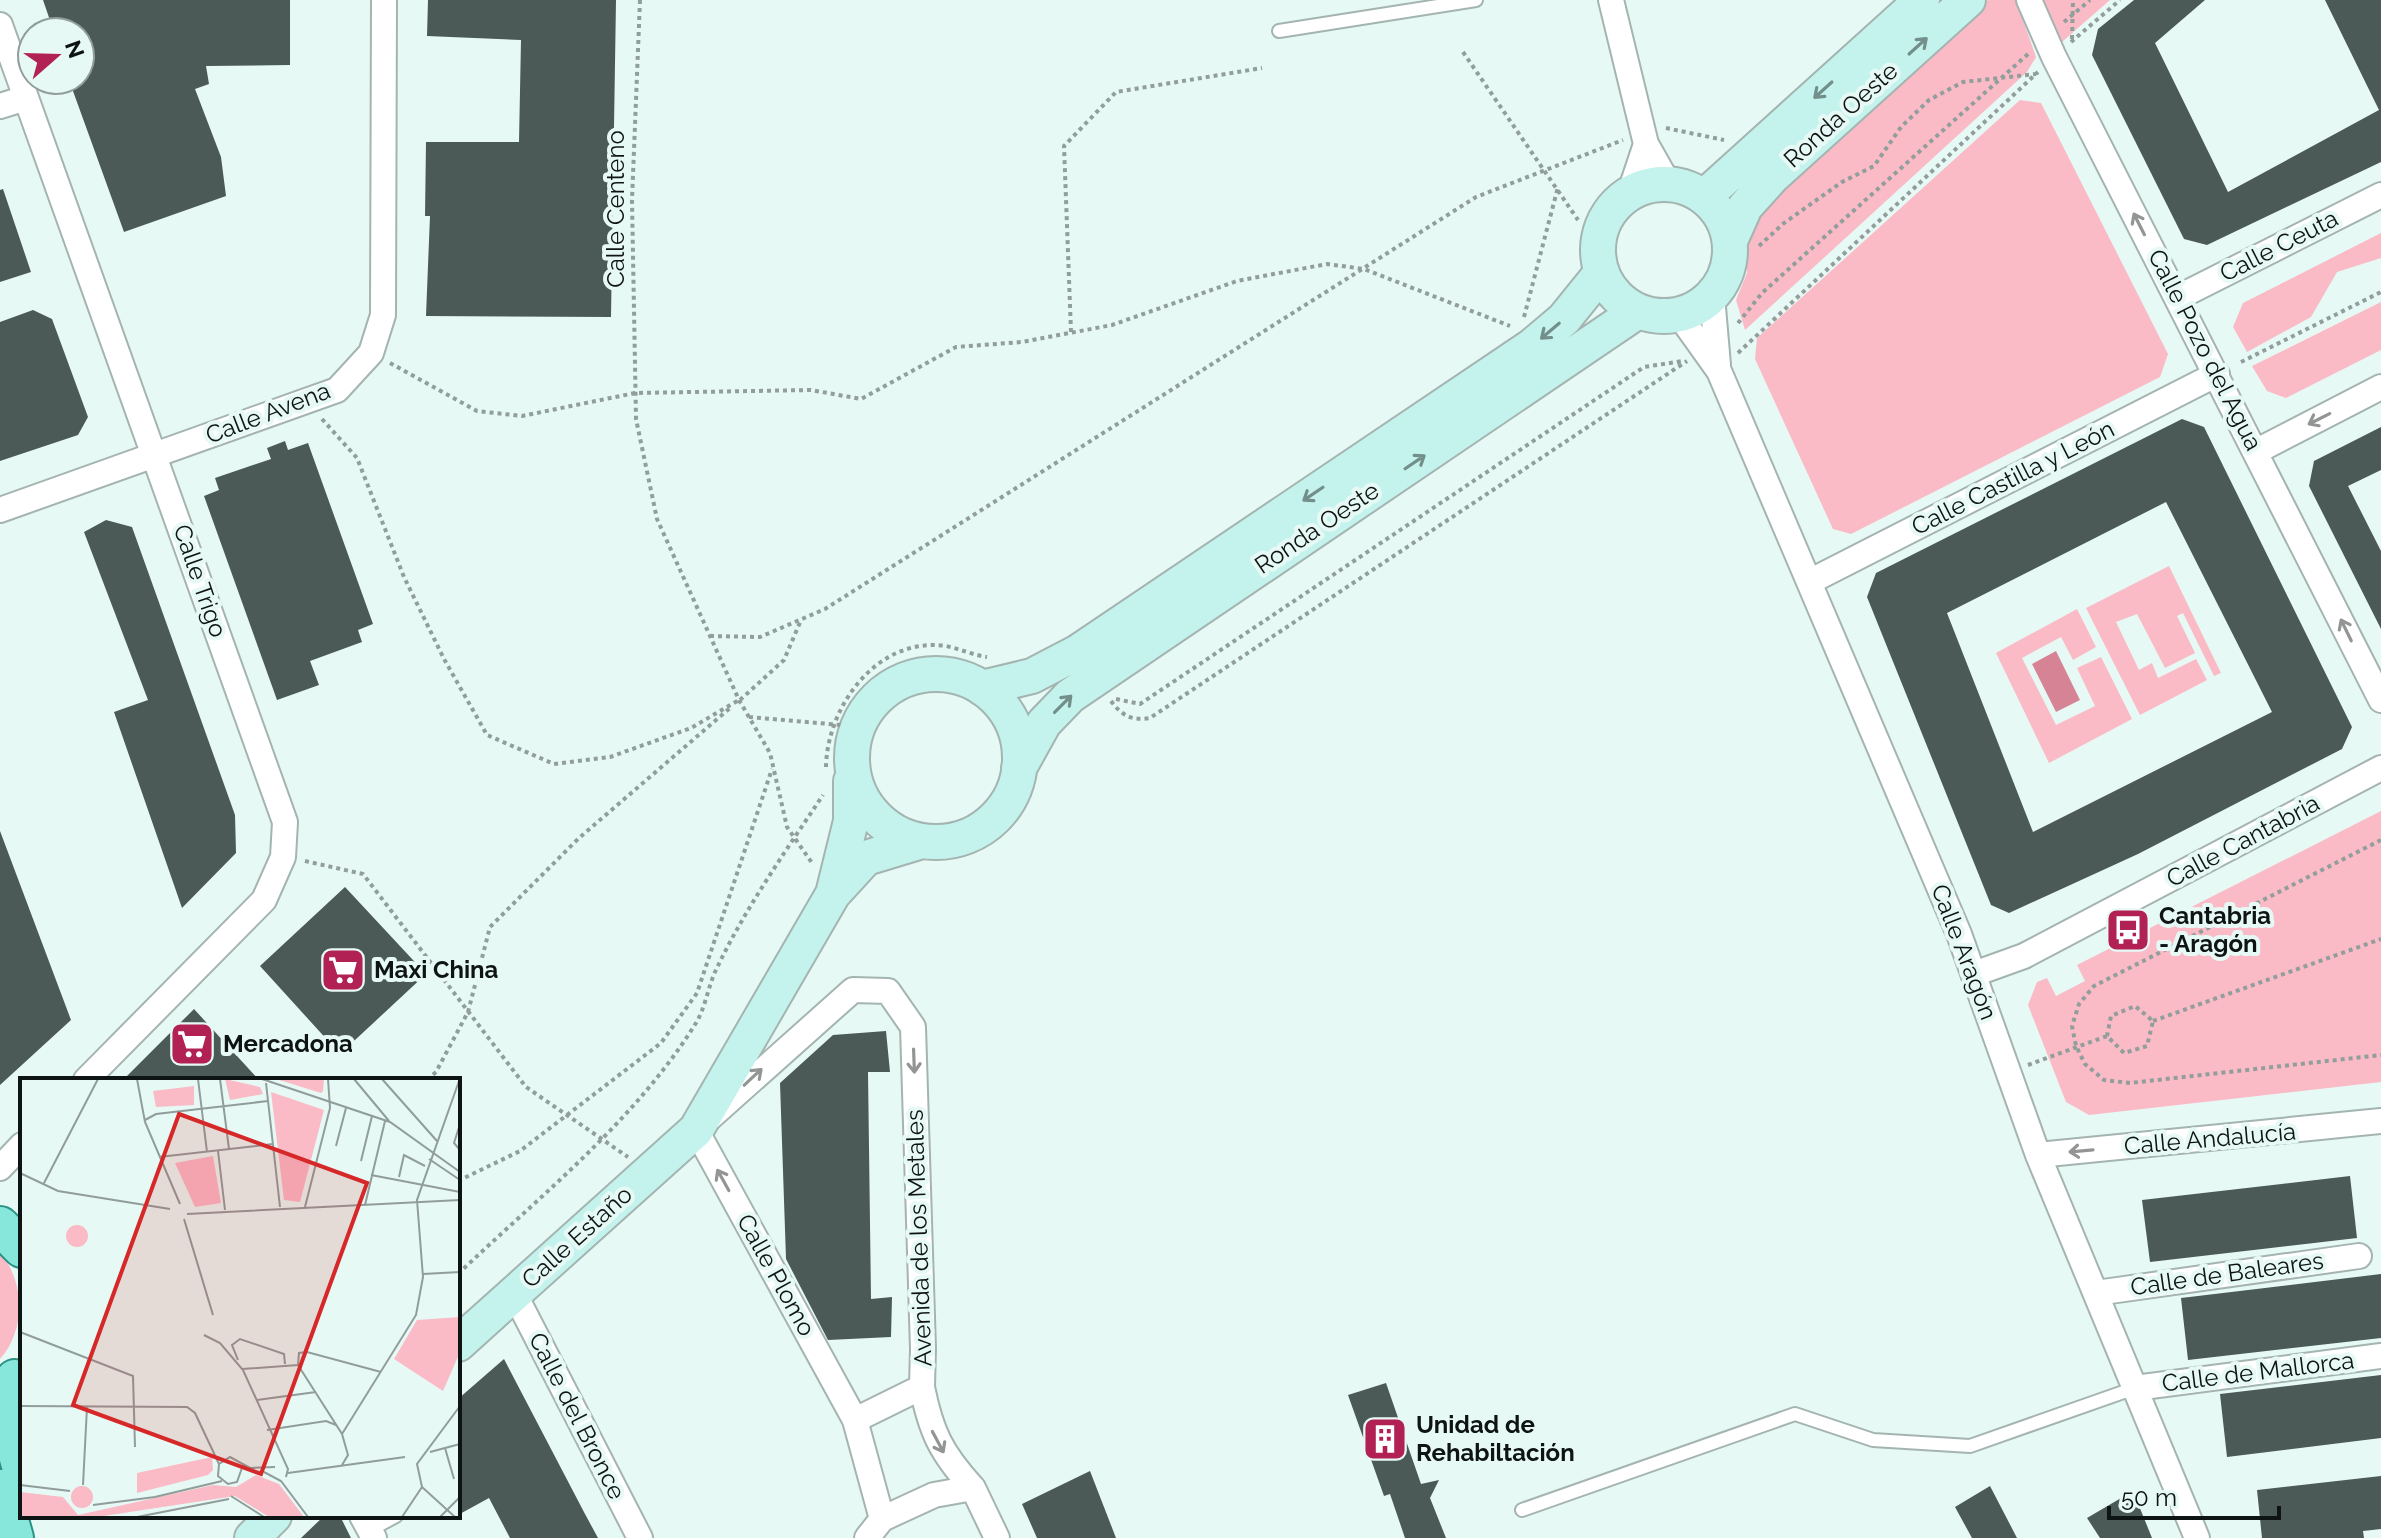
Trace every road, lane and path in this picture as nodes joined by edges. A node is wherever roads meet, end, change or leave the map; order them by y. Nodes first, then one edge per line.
1 (384, 0) edge
2 (640, 0) edge
3 (1476, 0) edge
4 (1611, 0) edge
5 (1922, 0) edge
6 (1968, 0) edge
7 (2029, 0) edge
8 (2073, 0) edge
9 (2090, 0) edge
10 (2120, 0) edge
11 (2073, 15) junction
12 (0, 25) edge
13 (1279, 31) dead end
14 (2057, 45) junction
15 (1463, 52) dead end
16 (1262, 68) dead end
17 (2036, 74) junction
18 (2002, 78) junction
19 (26, 98) junction
20 (0, 106) edge
21 (1638, 135) junction
22 (1725, 140) dead end
23 (1547, 170) junction
24 (1668, 183) junction
25 (1558, 187) junction
26 (1630, 192) junction
27 (2381, 195) edge
28 (1704, 197) junction
29 (1578, 220) dead end
30 (1743, 244) junction
31 (1364, 269) junction
32 (1602, 272) junction
33 (2381, 292) edge
34 (1712, 296) junction
35 (2177, 298) junction
36 (1638, 311) junction
37 (1679, 315) junction
38 (1071, 333) junction
39 (1701, 350) junction
40 (371, 353) junction
41 (2241, 362) dead end
42 (1719, 371) junction
43 (2217, 374) junction
44 (2381, 387) edge
45 (635, 393) junction
46 (305, 400) junction
47 (2257, 451) junction
48 (156, 455) junction
49 (0, 510) edge
50 (1809, 582) junction
51 (802, 618) junction
52 (710, 636) junction
53 (987, 673) junction
54 (739, 700) junction
55 (2381, 700) edge
56 (749, 717) junction
57 (833, 724) junction
58 (841, 725) dead end
59 (773, 767) junction
60 (1019, 768) junction
61 (2381, 768) edge
62 (838, 769) junction
63 (826, 791) dead end
64 (794, 838) junction
65 (2381, 840) edge
66 (922, 841) junction
67 (283, 857) junction
68 (833, 894) junction
69 (2381, 939) edge
70 (1974, 974) junction
71 (888, 991) joint
72 (468, 1012) junction
73 (2153, 1021) junction
74 (2107, 1036) junction
75 (2076, 1046) junction
76 (2381, 1055) edge
77 (2010, 1072) junction
78 (88, 1078) edge
79 (429, 1078) edge
80 (568, 1117) junction
81 (2381, 1121) edge
82 (696, 1130) junction
83 (601, 1139) junction
84 (20, 1147) edge
85 (2038, 1155) junction
86 (0, 1168) edge
87 (650, 1172) junction
88 (460, 1180) edge
89 (0, 1226) edge
90 (20, 1246) edge
91 (2359, 1256) dead end
92 (460, 1272) edge
93 (514, 1293) junction
94 (2096, 1293) junction
95 (460, 1342) edge
96 (2381, 1356) edge
97 (12, 1379) edge
98 (922, 1387) junction
99 (2135, 1388) junction
100 (855, 1420) junction
101 (20, 1462) edge
102 (973, 1488) junction
103 (0, 1489) edge
104 (1522, 1510) dead end
105 (36, 1518) edge
106 (272, 1518) edge
107 (391, 1518) edge
108 (368, 1528) edge
109 (874, 1529) edge
110 (14, 1538) edge
111 (42, 1538) edge
112 (252, 1538) edge
113 (640, 1538) edge
114 (997, 1538) edge
115 (2197, 1538) edge

1 - 40 street, Calle Avena
2 - 45 path, Calle Centeno
3 - 13 lane
4 - 21 street
5 -> 28 main road, Ronda Oeste
30 -> 6 main road, Ronda Oeste
7 - 14 street, Calle Pozo del Agua
8 - 11 path
9 - 11 path
10 - 14 path
11 - 14 path
11 - 14 path
12 - 19 street, Calle Trigo
14 - 17 path
14 - 18 path
35 -> 14 street, Calle Pozo del Agua
15 - 23 path
16 - 38 path
17 - 18 path
17 - 42 path
18 - 30 path
18 - 39 path
19 - 20 street
19 - 48 street, Calle Trigo
21 - 22 path
21 - 23 path
21 - 24 street
21 - 26 street
23 - 25 path
23 - 31 path
24 - 26 main road
24 - 28 main road
25 - 29 path
25 - 31 path
26 - 32 main road
27 - 35 street, Calle Ceuta
28 - 30 main road
30 - 34 main road
31 - 38 path
31 - 51 path
32 - 36 main road
32 -> 53 main road, Ronda Oeste
33 - 41 path
34 - 37 main road
34 - 39 street
35 - 43 street, Calle Pozo del Agua
36 - 37 main road
60 -> 36 main road, Ronda Oeste
37 - 39 street, Calle Aragón
38 - 45 path
39 - 39 path
39 - 42 street, Calle Aragón
40 - 45 path
40 - 46 street, Calle Avena
42 - 50 street, Calle Aragón
43 - 47 street, Calle Pozo del Agua
43 - 50 street, Calle Castilla y León
44 -> 47 street
45 - 52 path, Calle Centeno
46 - 48 street, Calle Avena
46 - 54 path
55 -> 47 street, Calle Pozo del Agua
48 - 49 street, Calle Avena
48 - 67 street, Calle Trigo
50 - 70 street, Calle Aragón
51 - 52 path
51 - 54 path
52 - 54 path, Calle Centeno
53 - 57 path
53 - 60 main road
53 - 62 main road
54 - 56 path, Calle Centeno
54 - 72 path
56 - 57 path
56 - 59 path, Calle Centeno
57 - 58 path
57 - 62 path
59 - 64 path, Calle Centeno
59 - 80 path
60 - 66 main road
61 - 70 street, Calle Cantabria
62 - 66 main road
62 - 68 main road, Calle Estaño
63 - 64 path
64 - 68 path, Calle Centeno
64 - 83 path
65 - 75 path
66 - 68 main road, Calle Estaño
67 - 72 path
67 - 78 street, Calle Trigo
68 - 82 main road, Calle Estaño
69 - 73 path
70 - 77 street, Calle Aragón
82 -> 71 street, Calle Estaño
71 -> 98 street, Avenida de los Metales
72 - 79 path
72 - 80 path
73 - 74 path
73 - 74 path
74 - 75 path
75 - 76 path
75 - 77 path
77 - 85 street, Calle Aragón
80 - 83 path
80 - 88 path
81 -> 85 street, Calle Andalucía
82 - 87 main road, Calle Estaño
100 -> 82 street, Calle Plomo
83 - 87 path
83 - 92 path
84 - 86 street
85 - 94 street, Calle Aragón
87 - 93 main road, Calle Estaño
89 - 90 main road
91 - 94 street, Calle de Baleares
93 - 95 main road, Calle Estaño
93 - 113 street, Calle del Bronce
94 - 99 street, Calle Aragón
96 - 99 street, Calle de Mallorca
97 - 101 main road
98 - 100 street, Avenida de los Metales
98 -> 102 street
99 - 104 lane
99 - 115 street, Calle Aragón
100 - 109 street
102 - 109 street
102 - 114 street
103 - 110 main road
105 - 111 main road
106 - 112 main road
107 - 108 lane

